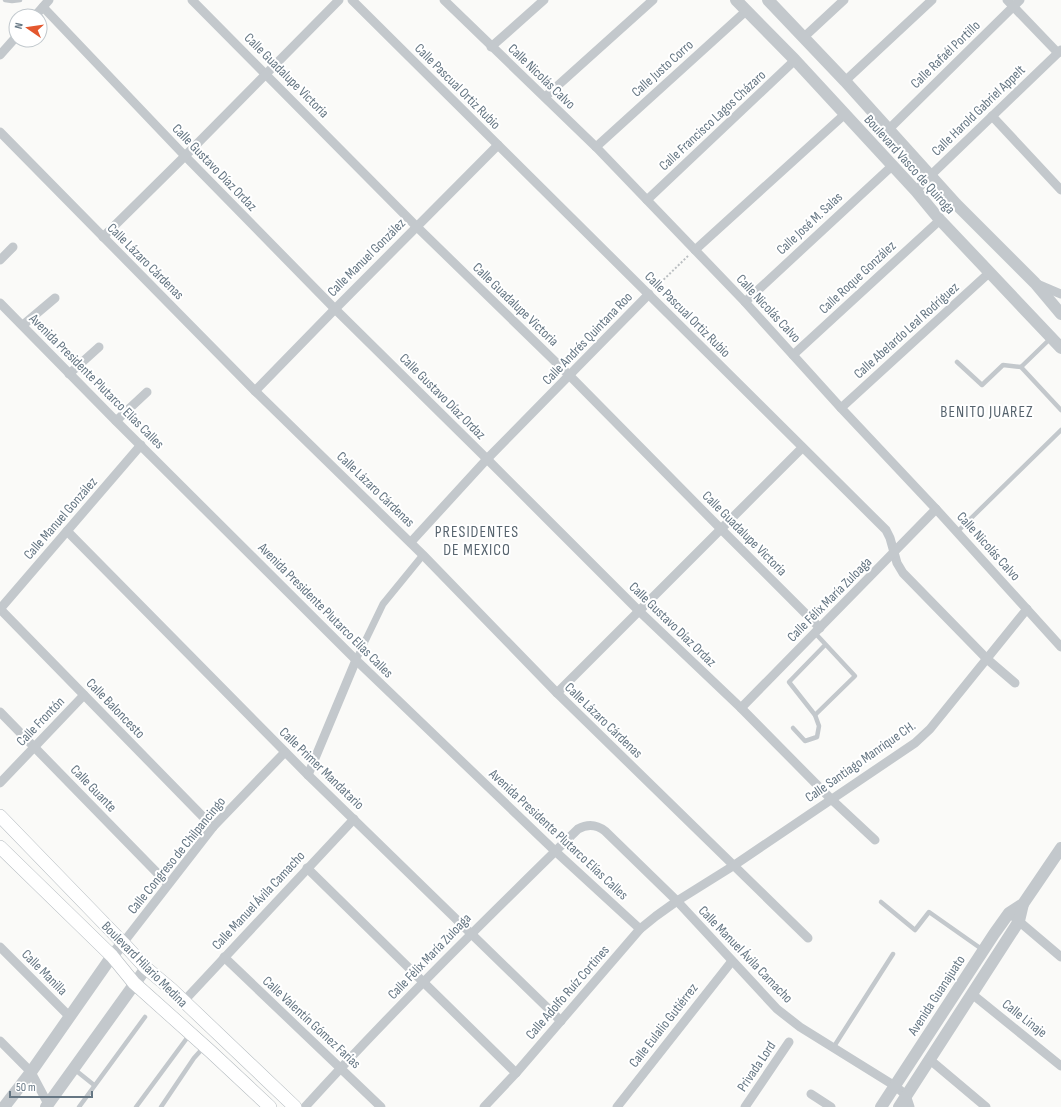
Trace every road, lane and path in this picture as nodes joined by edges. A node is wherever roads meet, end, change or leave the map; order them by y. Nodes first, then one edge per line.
1 (5, 0) edge
2 (20, 0) edge
3 (192, 0) edge
4 (339, 0) edge
5 (352, 0) edge
6 (444, 0) edge
7 (544, 0) edge
8 (653, 0) edge
9 (736, 0) edge
10 (768, 0) edge
11 (844, 0) edge
12 (932, 0) edge
13 (1020, 0) edge
14 (46, 3) edge
15 (1010, 3) edge
16 (746, 10) junction
17 (803, 38) junction
18 (8, 46) edge
19 (491, 47) junction
20 (1059, 51) edge
21 (0, 56) edge
22 (795, 60) junction
23 (267, 74) junction
24 (845, 81) junction
25 (545, 97) junction
26 (845, 114) junction
27 (992, 116) junction
28 (889, 128) junction
29 (0, 132) edge
30 (498, 144) junction
31 (596, 147) junction
32 (185, 156) junction
33 (892, 166) junction
34 (930, 176) junction
35 (1061, 190) edge
36 (916, 191) junction
37 (647, 200) junction
38 (940, 220) junction
39 (416, 226) junction
40 (103, 237) junction
41 (13, 247) dead end
42 (695, 250) junction
43 (0, 260) edge
44 (990, 272) junction
45 (1035, 283) junction
46 (649, 294) junction
47 (1061, 294) edge
48 (55, 298) dead end
49 (745, 302) junction
50 (0, 303) edge
51 (335, 309) junction
52 (1061, 314) edge
53 (23, 325) junction
54 (1051, 337) junction
55 (99, 347) dead end
56 (1061, 348) edge
57 (793, 355) junction
58 (957, 362) dead end
59 (1020, 367) junction
60 (69, 374) junction
61 (570, 376) junction
62 (255, 391) junction
63 (147, 392) dead end
64 (841, 408) junction
65 (1061, 410) edge
66 (116, 421) junction
67 (1061, 430) edge
68 (141, 445) junction
69 (802, 448) junction
70 (487, 459) junction
71 (936, 509) junction
72 (721, 529) junction
73 (67, 531) junction
74 (957, 532) junction
75 (411, 542) junction
76 (894, 553) junction
77 (424, 554) junction
78 (0, 609) edge
79 (1027, 609) junction
80 (639, 611) junction
81 (817, 631) junction
82 (826, 645) junction
83 (1061, 647) edge
84 (987, 659) junction
85 (356, 660) junction
86 (1015, 683) dead end
87 (557, 693) junction
88 (84, 695) junction
89 (741, 708) junction
90 (0, 712) edge
91 (815, 715) junction
92 (793, 728) dead end
93 (34, 747) junction
94 (285, 752) junction
95 (308, 775) junction
96 (0, 783) edge
97 (831, 799) junction
98 (0, 816) edge
99 (354, 819) junction
100 (213, 827) junction
101 (578, 829) joint
102 (875, 840) dead end
103 (0, 847) edge
104 (1061, 848) edge
105 (555, 851) junction
106 (733, 866) junction
107 (307, 868) junction
108 (168, 884) junction
109 (677, 901) junction
110 (880, 902) dead end
111 (1023, 904) junction
112 (1009, 913) junction
113 (1020, 921) junction
114 (640, 929) junction
115 (470, 933) junction
116 (808, 938) dead end
117 (123, 943) junction
118 (0, 948) edge
119 (984, 950) junction
120 (893, 954) dead end
121 (112, 956) junction
122 (224, 957) junction
123 (1061, 957) edge
124 (732, 961) junction
125 (146, 968) junction
126 (423, 982) junction
127 (134, 983) junction
128 (972, 994) junction
129 (183, 1002) junction
130 (70, 1017) junction
131 (145, 1017) dead end
132 (561, 1021) junction
133 (191, 1033) junction
134 (0, 1041) edge
135 (790, 1042) dead end
136 (205, 1046) junction
137 (833, 1048) junction
138 (929, 1059) junction
139 (1061, 1066) edge
140 (341, 1067) junction
141 (73, 1069) junction
142 (31, 1072) junction
143 (516, 1073) junction
144 (94, 1085) junction
145 (895, 1086) junction
146 (811, 1094) dead end
147 (906, 1095) junction
148 (47, 1105) edge
149 (4, 1107) edge
150 (80, 1107) edge
151 (137, 1107) edge
152 (161, 1107) edge
153 (270, 1107) edge
154 (294, 1107) edge
155 (305, 1107) edge
156 (381, 1107) edge
157 (484, 1107) edge
158 (617, 1107) edge
159 (745, 1107) edge
160 (831, 1107) edge
161 (881, 1107) edge
162 (898, 1107) edge
163 (910, 1107) edge
164 (986, 1107) edge

1 - 2 lane
3 - 23 street, Calle Guadalupe Victoria
4 - 23 street
5 - 30 street, Calle Pascual Ortiz Rubio
6 - 19 street, Calle Nicolás Calvo
7 - 19 street
8 - 25 street
9 - 16 street, Boulevard Vasco de Quiroga
10 - 17 street, Boulevard Vasco de Quiroga
11 - 17 street
12 - 24 street
13 - 15 street, Calle Rafaél Portillo
14 - 32 street, Calle Gustavo Díaz Ordaz
15 - 20 street
15 - 28 street, Calle Rafaél Portillo
16 - 22 street, Boulevard Vasco de Quiroga
16 - 31 street, Calle Justo Corro
17 - 24 street, Boulevard Vasco de Quiroga
18 - 21 street
19 - 25 street, Calle Nicolás Calvo
20 - 27 street, Calle Harold Gabriel Appelt
22 - 26 street, Boulevard Vasco de Quiroga
22 - 37 street, Calle Francisco Lagos Cházaro
23 - 32 street
23 - 39 street, Calle Guadalupe Victoria
24 - 28 street, Boulevard Vasco de Quiroga
25 - 31 street, Calle Nicolás Calvo
26 - 33 street, Boulevard Vasco de Quiroga
26 - 42 street
27 - 34 street, Calle Harold Gabriel Appelt
27 - 35 street
28 - 34 street, Boulevard Vasco de Quiroga
29 - 40 street, Calle Lázaro Cárdenas
30 - 39 street, Calle Manuel González
30 - 46 street, Calle Pascual Ortiz Rubio
31 - 37 street, Calle Nicolás Calvo
32 - 40 street
32 - 51 street, Calle Gustavo Díaz Ordaz
33 - 36 street, Boulevard Vasco de Quiroga
33 - 49 street, Calle José M. Salas
34 - 36 street, Calle Harold Gabriel Appelt
34 - 45 street, Boulevard Vasco de Quiroga
36 - 38 street, Boulevard Vasco de Quiroga
37 - 42 street, Calle Nicolás Calvo
38 - 44 street, Boulevard Vasco de Quiroga
38 - 57 street, Calle Roque González
39 - 51 street, Calle Manuel González
39 - 61 street, Calle Guadalupe Victoria
40 - 62 street, Calle Lázaro Cárdenas
41 - 43 street
42 - 46 path, Calle Andrés Quintana Roo
42 - 49 street, Calle Nicolás Calvo
44 - 54 street, Boulevard Vasco de Quiroga
44 - 64 street, Calle Abelardo Leal Rodríguez
45 - 47 street
45 - 52 street, Boulevard Vasco de Quiroga
46 - 61 street, Calle Andrés Quintana Roo
46 - 69 street, Calle Pascual Ortiz Rubio
48 - 53 street
49 - 57 street, Calle Nicolás Calvo
50 - 53 street, Avenida Presidente Plutarco Elías Calles
51 - 62 street, Calle Manuel González
51 - 70 street, Calle Gustavo Díaz Ordaz
53 - 60 street, Avenida Presidente Plutarco Elías Calles
54 - 56 street, Boulevard Vasco de Quiroga
54 - 59 lane
55 - 60 street
57 - 64 street, Calle Nicolás Calvo
58 - 59 lane
59 - 65 lane
60 - 66 street, Avenida Presidente Plutarco Elías Calles
61 - 70 street, Calle Andrés Quintana Roo
61 - 72 street, Calle Guadalupe Victoria
62 - 75 street, Calle Lázaro Cárdenas
63 - 66 street
64 - 71 street, Calle Nicolás Calvo
66 - 68 street, Avenida Presidente Plutarco Elías Calles
67 - 74 lane
68 - 73 street, Calle Manuel González
68 - 85 street, Avenida Presidente Plutarco Elías Calles
69 - 72 street
69 - 76 street, Calle Pascual Ortiz Rubio
70 - 75 street, Calle Andrés Quintana Roo
70 - 80 street, Calle Gustavo Díaz Ordaz
71 - 74 street, Calle Nicolás Calvo
71 - 76 street, Calle Félix María Zuloaga
72 - 80 street
72 - 81 street, Calle Guadalupe Victoria
73 - 78 street, Calle Manuel González
73 - 94 street, Calle Primer Mandatario
74 - 79 street, Calle Nicolás Calvo
75 - 77 street, Calle Lázaro Cárdenas
76 - 81 street, Calle Félix María Zuloaga
76 - 84 street, Calle Pascual Ortiz Rubio
77 - 85 street
77 - 87 street, Calle Lázaro Cárdenas
78 - 88 street, Calle Baloncesto
79 - 83 street, Calle Nicolás Calvo
79 - 84 street, Calle Santiago Manrique CH.
80 - 87 street
80 - 89 street, Calle Gustavo Díaz Ordaz
81 - 82 lane
81 - 89 street, Calle Félix María Zuloaga
82 - 91 lane
82 - 91 lane
84 - 86 street, Calle Pascual Ortiz Rubio
84 - 97 street, Calle Santiago Manrique CH.
85 - 95 street
85 - 105 street, Avenida Presidente Plutarco Elías Calles
87 - 106 street, Calle Lázaro Cárdenas
88 - 93 street, Calle Frontón
88 - 100 street, Calle Baloncesto
89 - 97 street, Calle Gustavo Díaz Ordaz
90 - 93 street, Calle Guante
91 - 92 lane
93 - 96 street, Calle Frontón
93 - 108 street, Calle Guante
94 - 95 street, Calle Primer Mandatario
94 - 100 street, Calle Congreso de Chilpancingo
95 - 99 street, Calle Primer Mandatario
97 - 102 street, Calle Gustavo Díaz Ordaz
97 - 106 street, Calle Santiago Manrique CH.
98 - 117 main road, Boulevard Hilario Medina
99 - 107 street, Calle Manuel Ávila Camacho
99 - 115 street, Calle Primer Mandatario
100 - 108 street, Calle Congreso de Chilpancingo
101 - 105 street, Calle Félix María Zuloaga
101 - 109 street, Calle Manuel Ávila Camacho
103 - 121 main road, Boulevard Hilario Medina
104 - 111 street, Avenida Guanajuato
105 - 114 street, Avenida Presidente Plutarco Elías Calles
105 - 115 street, Calle Félix María Zuloaga
106 - 109 street, Calle Santiago Manrique CH.
106 - 116 street, Calle Lázaro Cárdenas
107 - 122 street, Calle Manuel Ávila Camacho
107 - 126 street
108 - 117 street, Calle Congreso de Chilpancingo
109 - 114 street, Calle Adolfo Ruíz Cortines
109 - 124 street, Calle Manuel Ávila Camacho
110 - 119 lane
111 - 112 street, Avenida Guanajuato
111 - 113 street, Avenida Guanajuato
112 - 113 street
112 - 119 street, Avenida Guanajuato
113 - 123 street
113 - 128 street, Avenida Guanajuato
114 - 132 street, Calle Adolfo Ruíz Cortines
115 - 126 street, Calle Félix María Zuloaga
115 - 132 street, Calle Primer Mandatario
117 - 121 street
117 - 125 main road, Boulevard Hilario Medina
118 - 130 street, Calle Manilla
119 - 145 street, Avenida Guanajuato
120 - 137 lane
121 - 127 main road, Boulevard Hilario Medina
121 - 130 street
122 - 129 street, Calle Manuel Ávila Camacho
122 - 140 street, Calle Valentín Gómez Farías
124 - 137 street, Calle Manuel Ávila Camacho
124 - 158 street, Calle Eulalio Gutiérrez
125 - 127 street
125 - 129 main road, Boulevard Hilario Medina
126 - 140 street, Calle Félix María Zuloaga
126 - 143 street
127 - 133 main road, Boulevard Hilario Medina
127 - 141 street
128 - 138 street, Avenida Guanajuato
128 - 139 street, Calle Linaje
129 - 154 main road, Boulevard Hilario Medina
130 - 142 street
131 - 144 lane
132 - 143 street, Calle Adolfo Ruíz Cortines
133 - 136 main road, Boulevard Hilario Medina
133 - 151 lane
134 - 142 street
135 - 159 street, Privada Lord
136 - 152 lane
136 - 153 main road, Boulevard Hilario Medina
137 - 145 street, Calle Manuel Ávila Camacho
138 - 147 street, Avenida Guanajuato
138 - 164 street
140 - 155 street, Calle Félix María Zuloaga
140 - 156 street, Calle Valentín Gómez Farías
141 - 144 lane
141 - 148 street
142 - 148 street
142 - 149 street
143 - 157 street, Calle Adolfo Ruíz Cortines
144 - 150 lane
145 - 147 street, Calle Manuel Ávila Camacho
145 - 161 street, Avenida Guanajuato
146 - 160 street
147 - 162 street, Avenida Guanajuato
147 - 163 street

